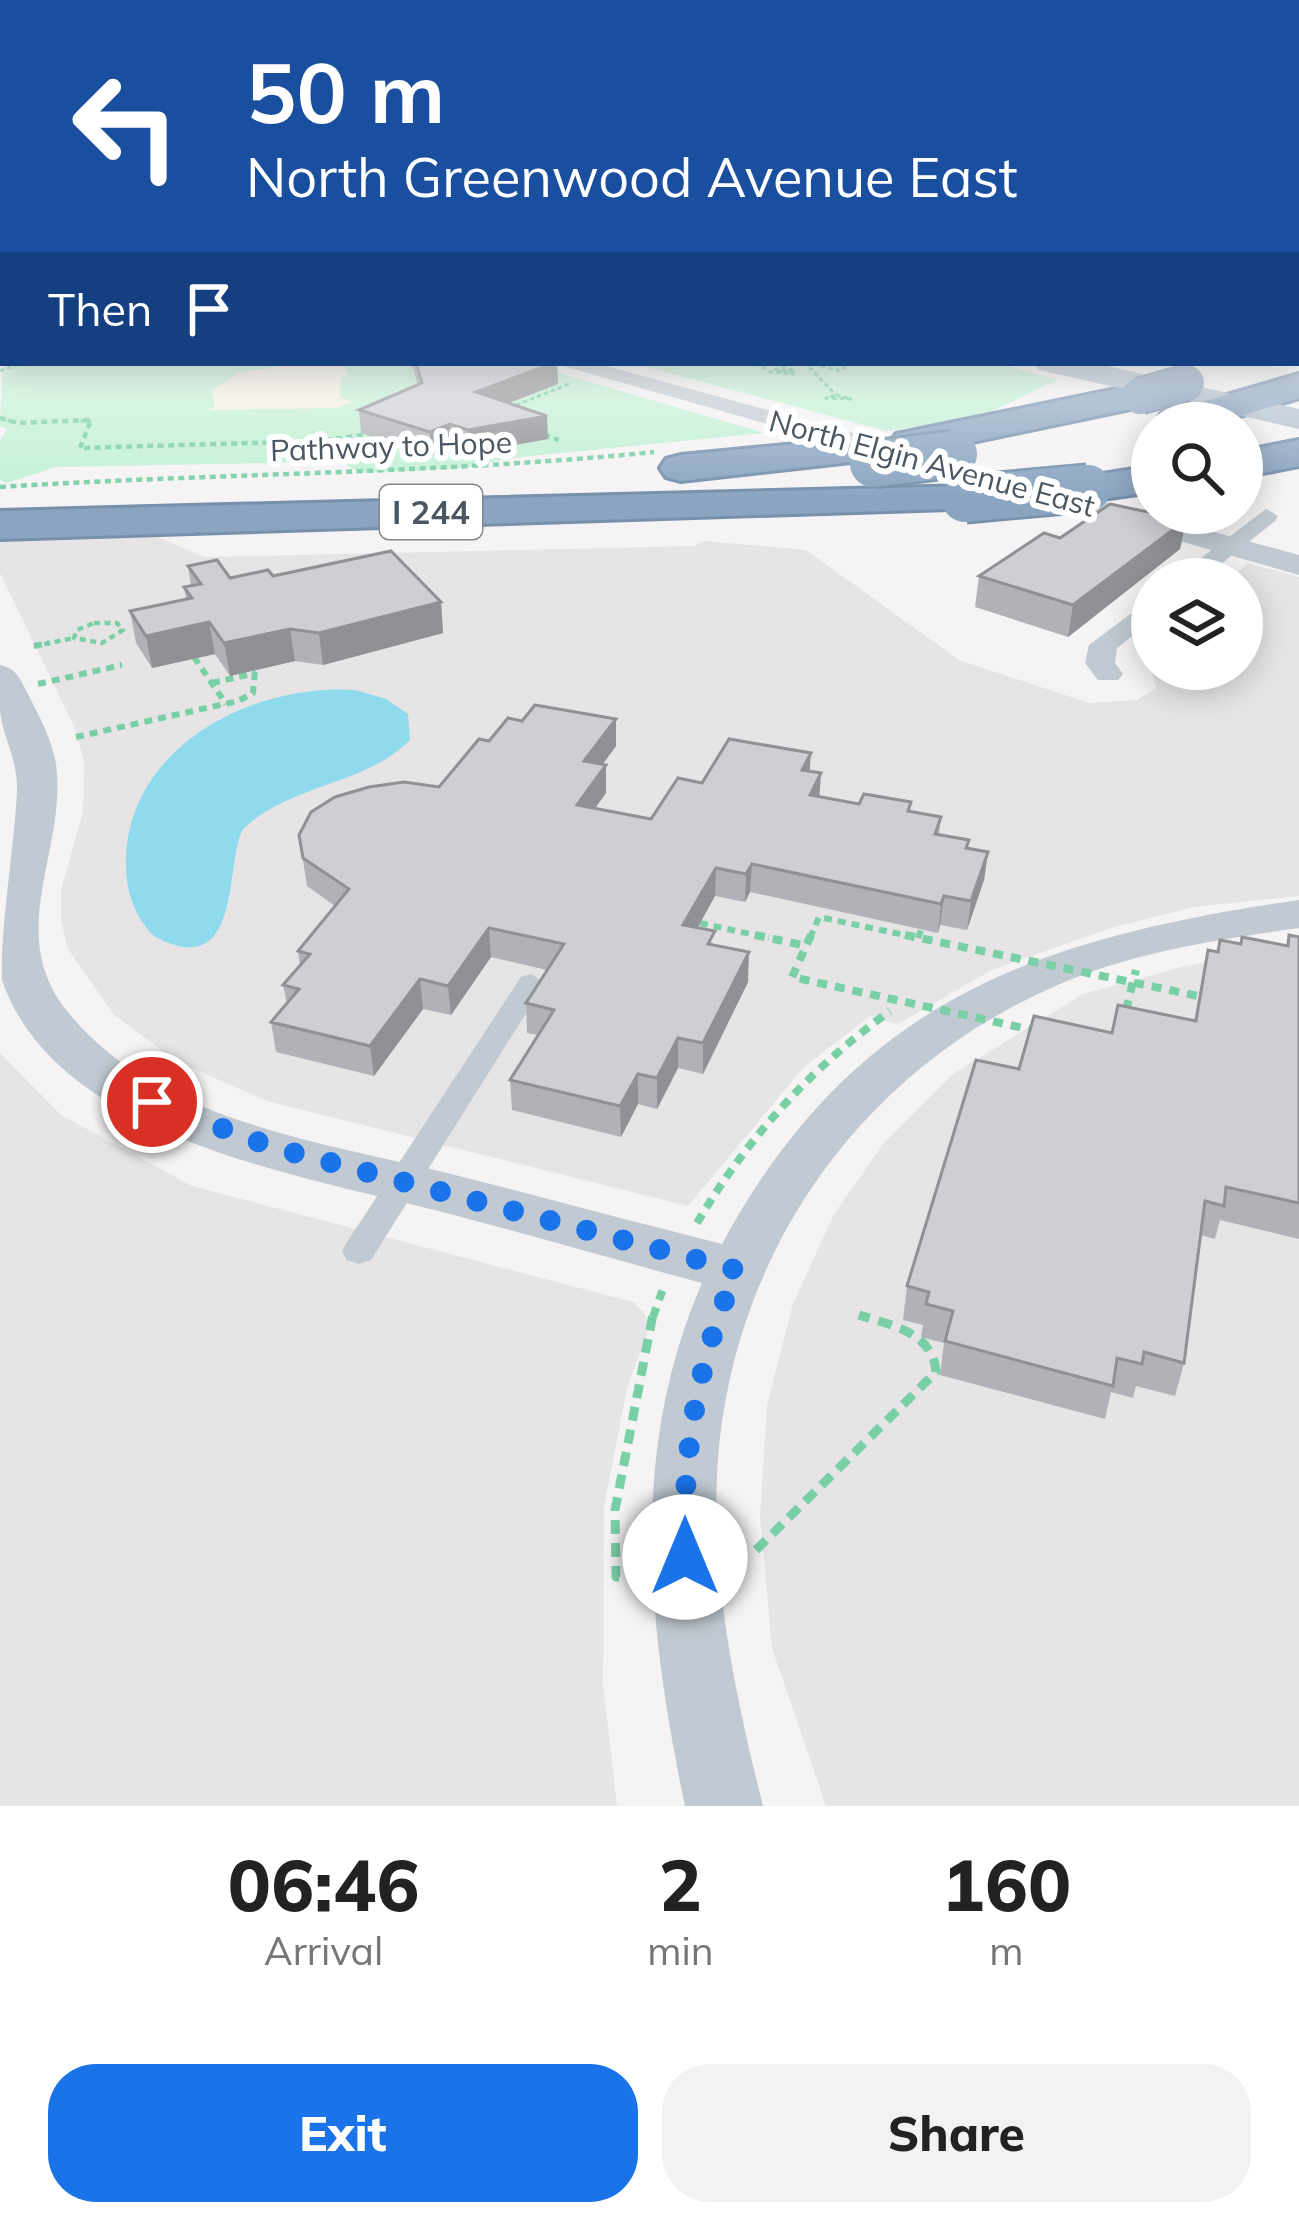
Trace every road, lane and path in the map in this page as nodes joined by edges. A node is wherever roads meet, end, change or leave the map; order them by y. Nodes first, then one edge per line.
1 (761, 366) edge
2 (781, 366) edge
3 (803, 366) edge
4 (813, 366) edge
5 (1064, 366) edge
6 (1242, 366) edge
7 (809, 367) junction
8 (575, 371) edge
9 (1299, 386) edge
10 (836, 394) dead end
11 (1159, 402) edge
12 (1226, 402) edge
13 (1249, 402) edge
14 (1263, 410) edge
15 (502, 411) edge
16 (1131, 414) edge
17 (1131, 415) edge
18 (0, 418) edge
19 (1299, 419) edge
20 (529, 430) edge
21 (375, 432) edge
22 (559, 440) dead end
23 (667, 450) dead end
24 (1299, 453) edge
25 (854, 458) junction
26 (1263, 460) edge
27 (1299, 486) edge
28 (1131, 493) edge
29 (1131, 496) edge
30 (1263, 500) edge
31 (852, 505) junction
32 (3, 508) edge
33 (1235, 534) edge
34 (1228, 545) junction
35 (1212, 558) edge
36 (1299, 565) edge
37 (1131, 623) edge
38 (74, 638) junction
39 (101, 655) dead end
40 (194, 657) edge
41 (122, 665) dead end
42 (108, 668) junction
43 (23, 669) edge
44 (1108, 674) dead end
45 (212, 683) junction
46 (226, 705) junction
47 (76, 737) dead end
48 (1299, 914) edge
49 (700, 923) edge
50 (807, 946) junction
51 (1148, 968) dead end
52 (531, 982) dead end
53 (1198, 996) edge
54 (890, 1011) dead end
55 (1140, 1023) edge
56 (1041, 1032) edge
57 (403, 1181) junction
58 (715, 1250) junction
59 (359, 1251) dead end
60 (666, 1282) dead end
61 (859, 1316) dead end
62 (756, 1550) dead end
63 (616, 1577) dead end
64 (724, 1806) edge

1 - 2 path
3 - 7 path
4 - 7 path
5 - 12 main road
6 - 11 highway, bridge
7 - 10 path
8 - 15 path
8 - 34 street, North Elgin Avenue East
9 - 13 highway
14 - 19 main road
16 - 25 highway
17 - 25 highway, bridge
18 - 21 path
20 - 22 path
23 - 32 path, Pathway to Hope
24 - 26 highway
25 - 32 highway, I 244
27 - 30 highway
28 - 31 highway, I 244, bridge
29 - 31 highway
31 - 32 highway, I 244
33 - 34 street
34 - 35 street
34 - 36 street, North Elgin Avenue East
37 - 44 street
38 - 38 path
38 - 43 path
39 - 42 path
40 - 45 path
41 - 42 path
42 - 43 path
43 - 57 street
45 - 46 path
45 - 46 path
46 - 47 path
48 - 58 street
49 - 50 path
50 - 53 path, bridge
50 - 56 path, bridge
51 - 55 path
52 - 57 street
54 - 58 path
57 - 58 street
57 - 59 street
58 - 64 street
60 - 63 path
61 - 62 path

